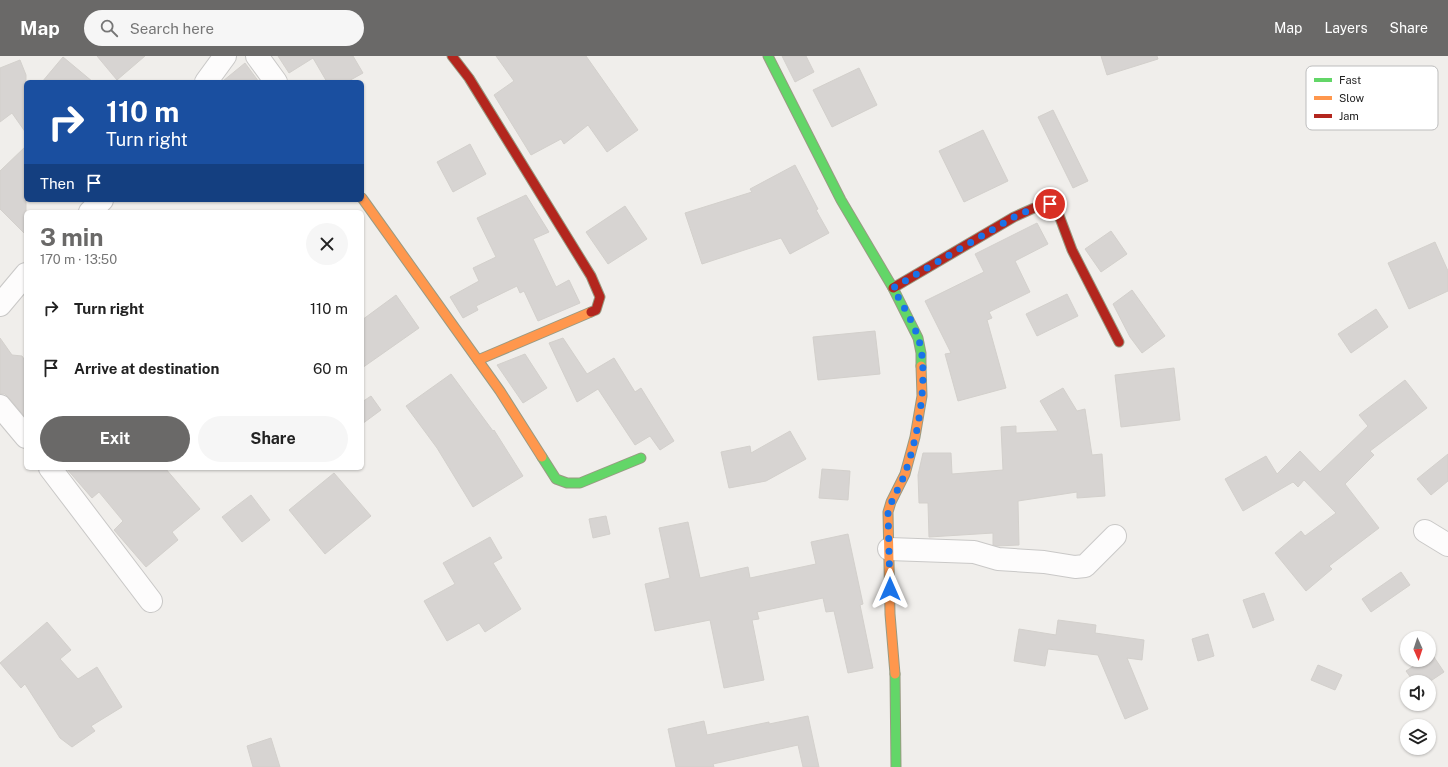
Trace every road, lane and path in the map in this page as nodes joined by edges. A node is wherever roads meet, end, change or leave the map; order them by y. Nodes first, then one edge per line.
1 (225, 56) edge
2 (257, 56) edge
3 (452, 56) edge
4 (768, 56) edge
5 (207, 80) edge
6 (275, 80) edge
7 (364, 201) edge
8 (24, 276) edge
9 (893, 288) junction
10 (0, 305) edge
11 (1119, 342) dead end
12 (478, 360) junction
13 (0, 406) edge
14 (24, 435) edge
15 (641, 458) dead end
16 (52, 470) edge
17 (1425, 531) dead end
18 (1115, 536) dead end
19 (1448, 545) edge
20 (889, 549) junction
21 (151, 601) dead end
22 (896, 767) edge

1 - 5 street
2 - 6 street
3 - 12 street
4 - 9 street
7 - 12 street
8 - 10 street
9 - 11 street
9 - 20 street
12 - 15 street
13 - 14 street
16 - 21 street
17 - 19 street
18 - 20 street
20 - 22 street

